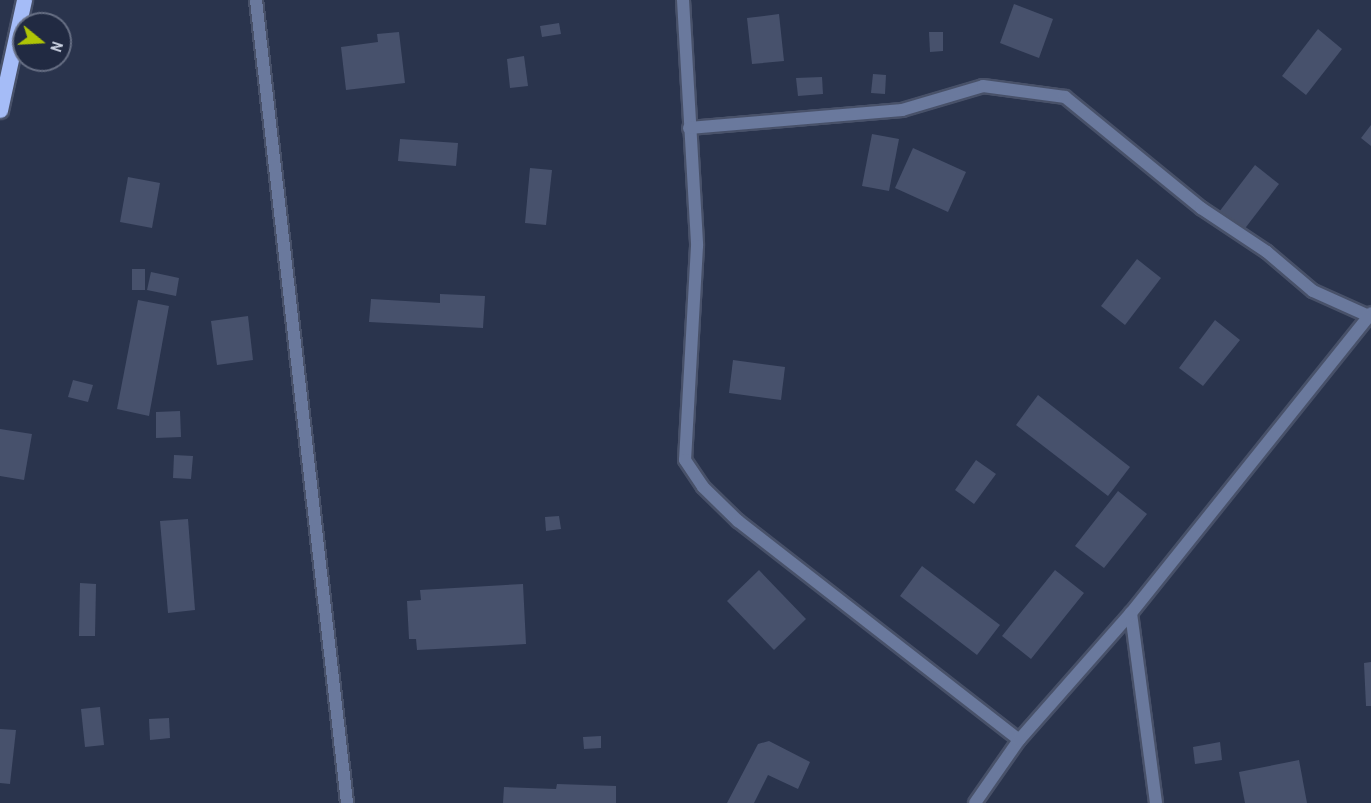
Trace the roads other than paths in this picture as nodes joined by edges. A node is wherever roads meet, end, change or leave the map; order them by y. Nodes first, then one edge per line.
1 (24, 0) edge
2 (256, 0) edge
3 (683, 0) edge
4 (0, 110) edge
5 (689, 128) junction
6 (1370, 314) edge
7 (1131, 613) junction
8 (1019, 740) junction
9 (347, 803) edge
10 (975, 803) edge
11 (1156, 803) edge

1 - 4 main road
2 - 9 street
3 - 5 street
5 - 6 street
5 - 8 street
6 - 7 street
7 - 8 street
7 - 11 street
8 - 10 street

